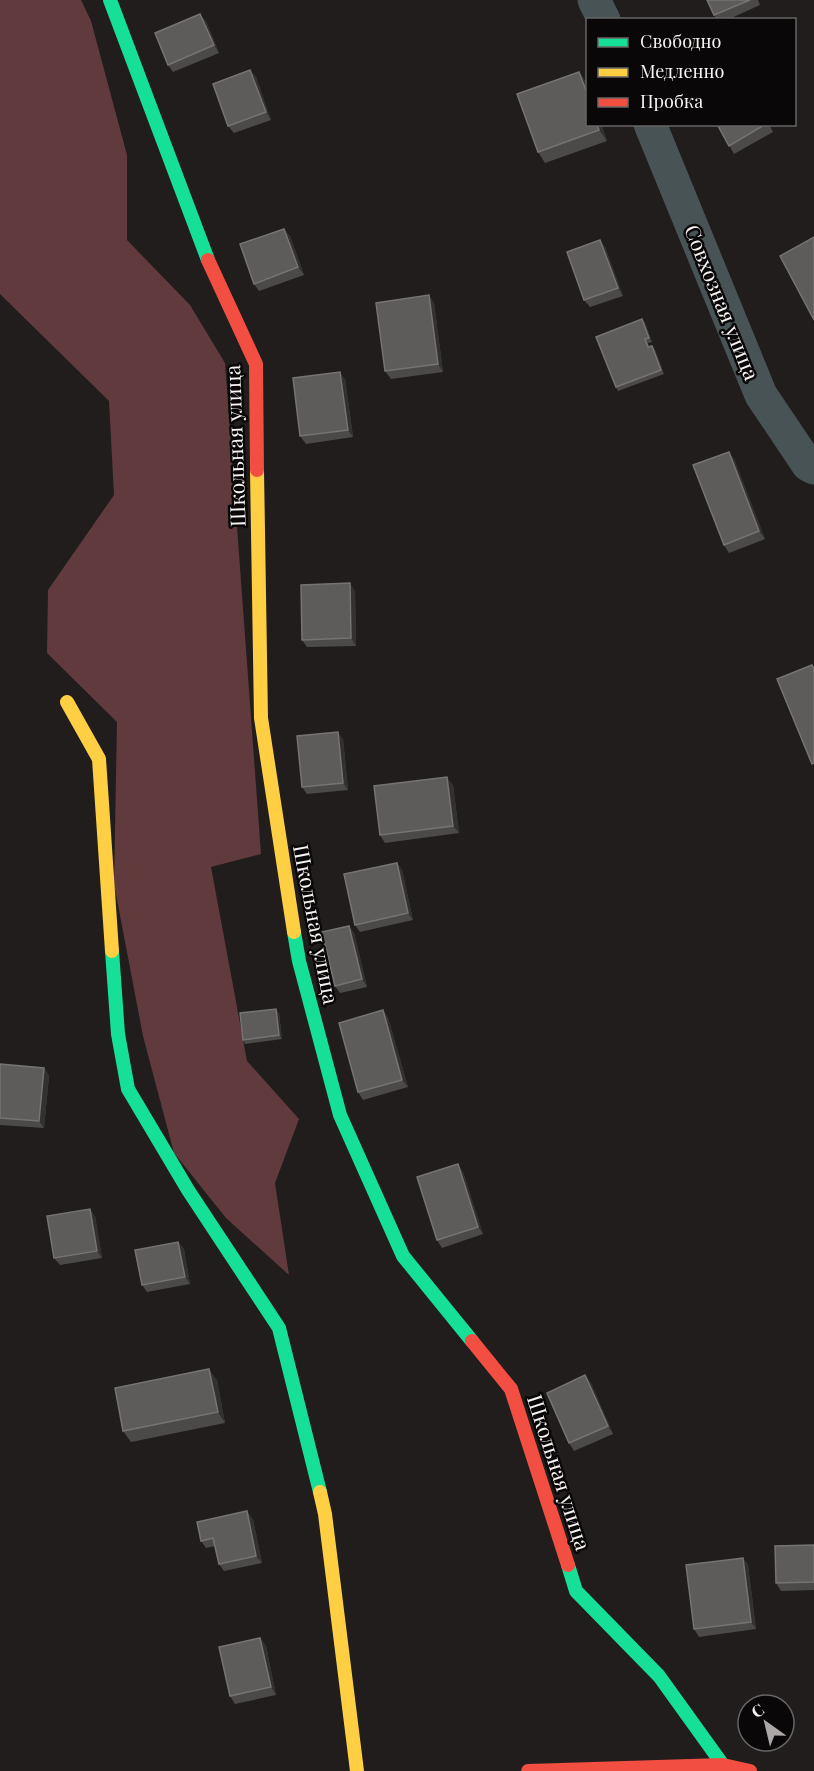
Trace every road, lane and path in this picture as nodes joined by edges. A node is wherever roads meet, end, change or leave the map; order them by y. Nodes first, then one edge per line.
1 (110, 0) edge
2 (594, 0) edge
3 (603, 18) edge
4 (651, 126) edge
5 (814, 468) edge
6 (67, 702) dead end
7 (723, 1765) junction
8 (357, 1771) edge
9 (528, 1771) edge
10 (750, 1771) edge

1 - 7 street, Школьная улица
2 - 3 street
4 - 5 street, Совхозная улица
6 - 8 street
7 - 9 street
7 - 10 street

